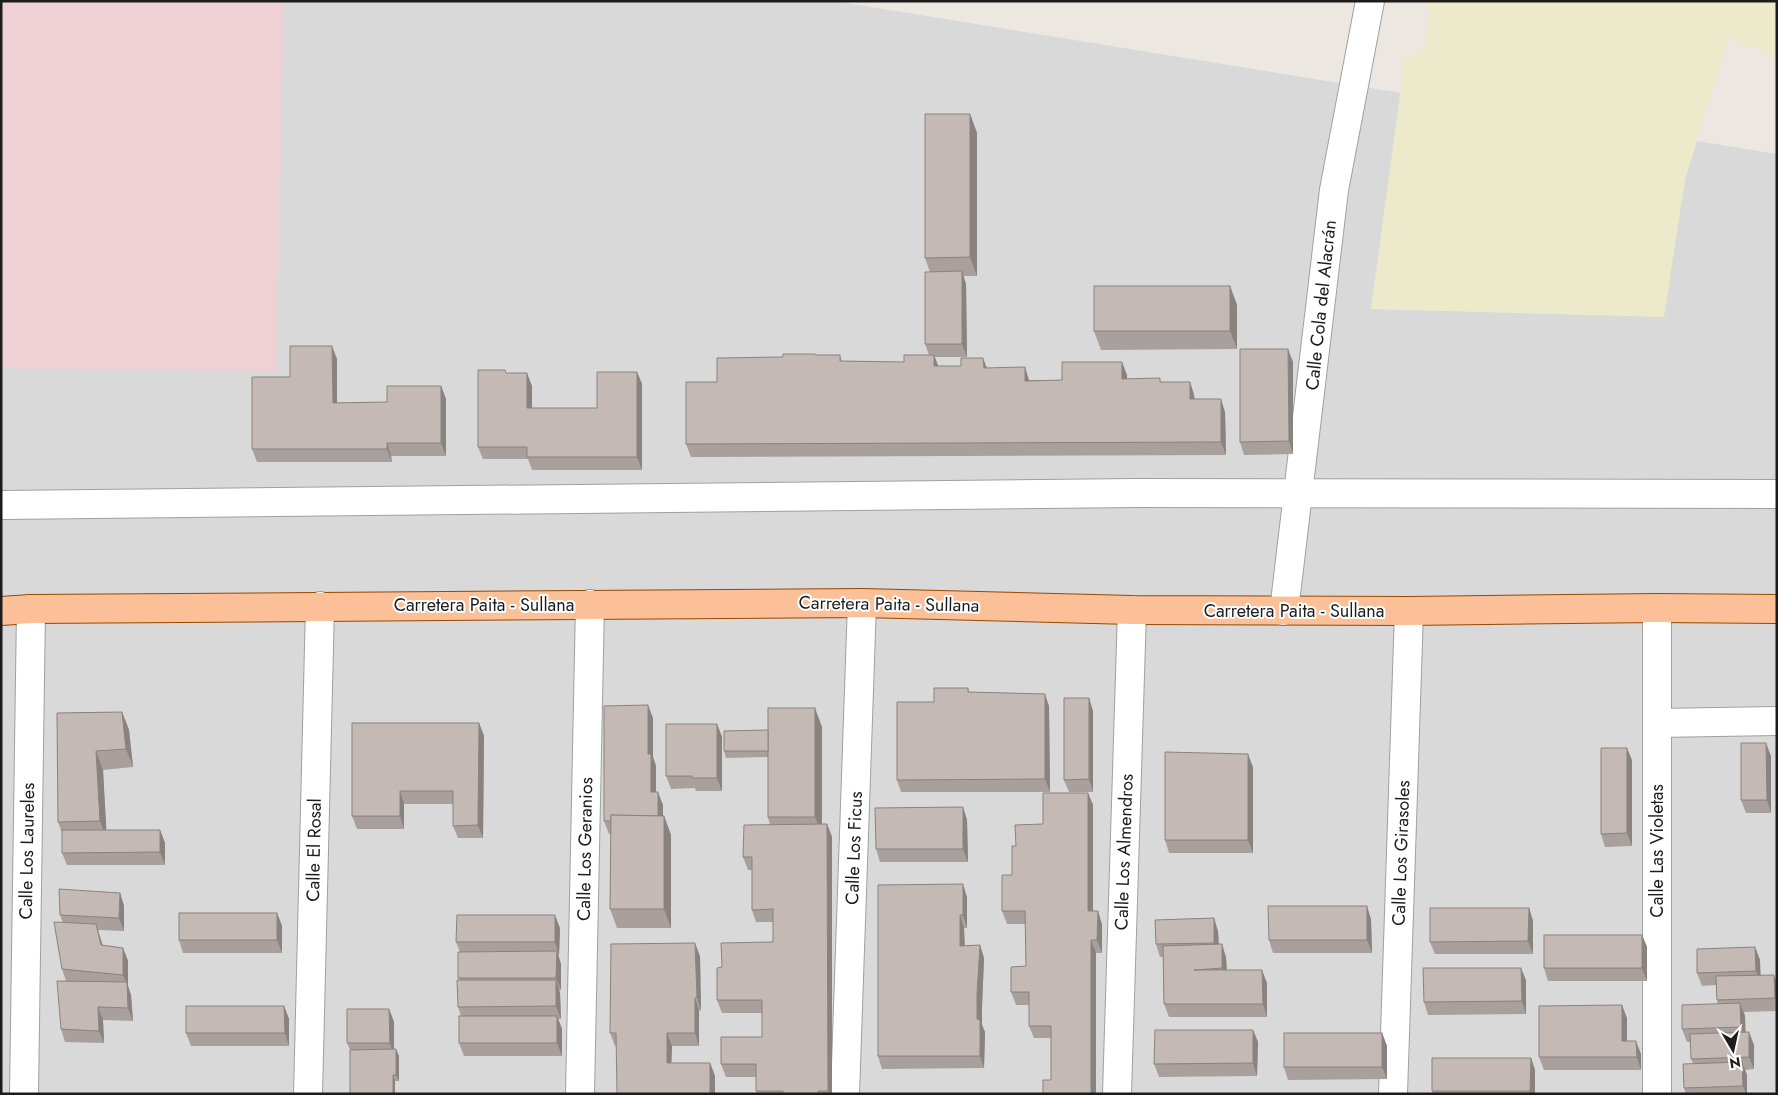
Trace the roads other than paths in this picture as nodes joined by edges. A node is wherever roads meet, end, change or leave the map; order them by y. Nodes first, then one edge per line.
1 (1370, 1) edge
2 (1299, 494) junction
3 (1777, 494) edge
4 (1, 505) edge
5 (862, 603) junction
6 (590, 604) junction
7 (320, 606) junction
8 (1657, 608) junction
9 (31, 609) junction
10 (1777, 609) edge
11 (1132, 610) junction
12 (1284, 610) junction
13 (1, 611) edge
14 (1409, 611) junction
15 (1777, 721) edge
16 (1658, 722) junction
17 (24, 1094) edge
18 (308, 1094) edge
19 (580, 1094) edge
20 (845, 1094) edge
21 (1117, 1094) edge
22 (1393, 1094) edge
23 (1657, 1094) edge

1 - 2 street, Calle Cola del Alacrán
2 - 3 street
2 - 4 street
2 - 12 street, Calle Cola del Alacrán
5 - 6 main road, Carretera Paita - Sullana
5 - 11 main road, Carretera Paita - Sullana
5 - 20 street, Calle Los Ficus
6 - 7 main road, Carretera Paita - Sullana
6 - 19 street, Calle Los Geranios
7 - 9 main road, Carretera Paita - Sullana
7 - 18 street, Calle El Rosal
8 - 10 main road, Carretera Paita - Sullana
8 - 14 main road, Carretera Paita - Sullana
8 - 16 street, Calle Las Violetas
9 - 13 main road, Carretera Paita - Sullana
9 - 17 street, Calle Los Laureles
11 - 12 main road, Carretera Paita - Sullana
11 - 21 street, Calle Los Almendros
12 - 14 main road, Carretera Paita - Sullana
14 - 22 street, Calle Los Girasoles
15 - 16 street
16 - 23 street, Calle Las Violetas

